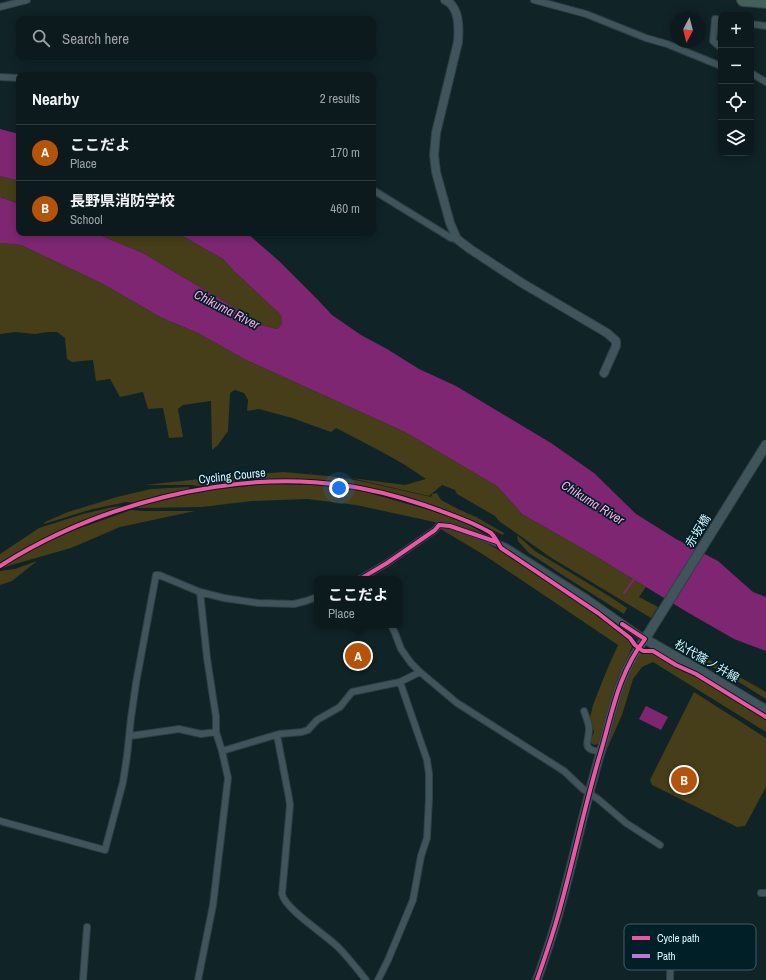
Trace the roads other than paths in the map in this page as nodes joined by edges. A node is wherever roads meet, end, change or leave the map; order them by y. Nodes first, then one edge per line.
1 (27, 0) edge
2 (445, 0) edge
3 (534, 0) edge
4 (747, 0) edge
5 (766, 2) edge
6 (0, 7) edge
7 (718, 20) edge
8 (754, 24) edge
9 (766, 26) edge
10 (718, 45) edge
11 (718, 65) edge
12 (754, 75) edge
13 (0, 77) edge
14 (16, 78) edge
15 (754, 79) edge
16 (766, 83) edge
17 (376, 192) edge
18 (457, 239) junction
19 (604, 373) dead end
20 (766, 445) edge
21 (365, 576) edge
22 (200, 592) junction
23 (314, 598) edge
24 (393, 628) edge
25 (645, 639) junction
26 (420, 672) junction
27 (400, 682) junction
28 (766, 710) edge
29 (584, 711) dead end
30 (216, 732) junction
31 (276, 735) junction
32 (130, 736) junction
33 (222, 751) junction
34 (601, 752) junction
35 (589, 794) junction
36 (0, 821) edge
37 (660, 845) dead end
38 (87, 926) dead end
39 (670, 970) edge
40 (83, 980) edge
41 (198, 980) edge
42 (366, 980) edge
43 (378, 980) edge
44 (537, 980) edge
45 (670, 980) edge

1 - 6 street
2 - 18 street
3 - 11 street
4 - 5 highway
7 - 10 street
8 - 9 street
12 - 16 street
13 - 14 street
15 - 16 street
17 - 18 street
18 - 19 street
20 - 25 main road, 赤坂橋
21 - 25 street
22 - 23 street
22 - 30 street
22 - 32 street
24 - 26 street
25 - 28 main road, 松代篠ノ井線
25 - 34 street
26 - 27 street
26 - 35 street
27 - 31 street
27 - 43 street
29 - 34 street
30 - 32 street
30 - 33 street
31 - 33 street
31 - 42 street
32 - 36 street
33 - 41 street
34 - 35 street
35 - 37 street
35 - 44 street
38 - 40 street
39 - 45 street

